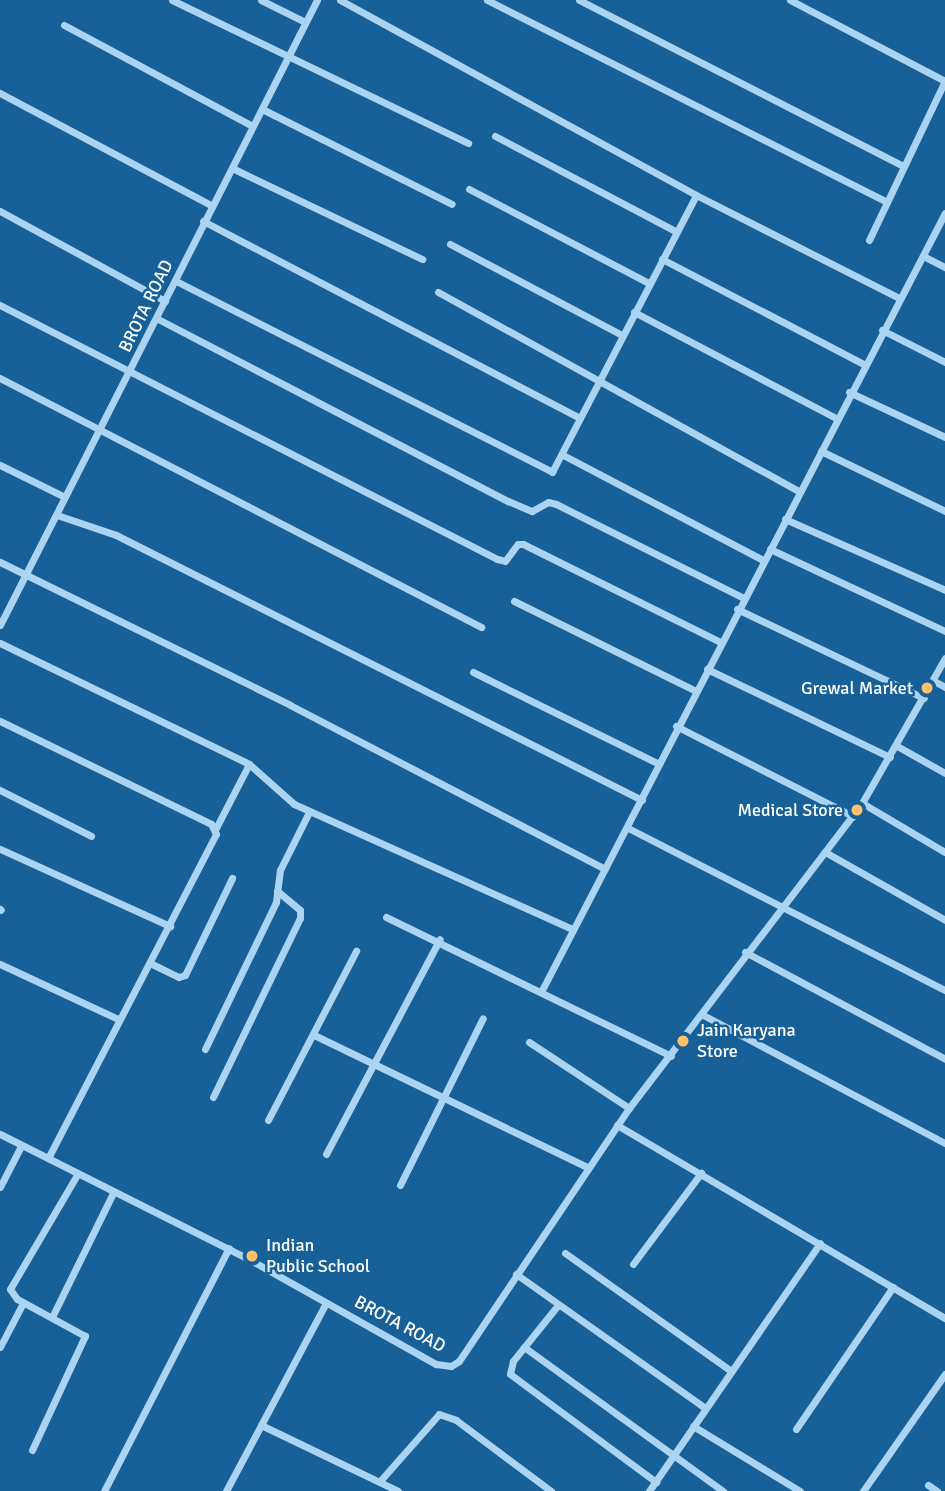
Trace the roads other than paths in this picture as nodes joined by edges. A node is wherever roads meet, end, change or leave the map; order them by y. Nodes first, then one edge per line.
1 (172, 0) edge
2 (261, 0) edge
3 (317, 0) edge
4 (340, 0) edge
5 (487, 0) edge
6 (579, 0) edge
7 (790, 0) edge
8 (304, 22) junction
9 (64, 25) dead end
10 (287, 56) junction
11 (945, 81) edge
12 (0, 93) edge
13 (262, 108) junction
14 (252, 126) junction
15 (495, 136) dead end
16 (468, 143) dead end
17 (904, 166) junction
18 (232, 168) junction
19 (469, 189) dead end
20 (696, 195) junction
21 (887, 202) junction
22 (452, 204) dead end
23 (211, 205) junction
24 (0, 211) edge
25 (945, 213) edge
26 (203, 222) junction
27 (676, 231) junction
28 (869, 240) dead end
29 (450, 244) dead end
30 (923, 256) junction
31 (662, 258) junction
32 (422, 259) dead end
33 (945, 267) edge
34 (176, 281) junction
35 (649, 283) junction
36 (438, 292) dead end
37 (899, 298) junction
38 (165, 302) junction
39 (0, 305) edge
40 (634, 312) junction
41 (156, 318) junction
42 (882, 330) junction
43 (622, 335) junction
44 (945, 362) edge
45 (864, 364) junction
46 (130, 373) junction
47 (0, 378) edge
48 (599, 380) junction
49 (849, 392) junction
50 (580, 418) junction
51 (836, 418) junction
52 (99, 432) junction
53 (945, 438) edge
54 (821, 451) junction
55 (563, 455) junction
56 (0, 465) edge
57 (799, 491) junction
58 (65, 497) junction
59 (945, 511) edge
60 (57, 514) junction
61 (785, 519) junction
62 (770, 549) junction
63 (763, 560) junction
64 (0, 562) edge
65 (26, 575) junction
66 (945, 590) edge
67 (742, 597) junction
68 (514, 601) dead end
69 (737, 609) junction
70 (0, 625) edge
71 (481, 627) dead end
72 (945, 631) edge
73 (720, 642) junction
74 (0, 643) edge
75 (945, 657) edge
76 (707, 669) junction
77 (473, 672) dead end
78 (934, 681) junction
79 (945, 687) edge
80 (694, 690) junction
81 (924, 698) junction
82 (0, 721) edge
83 (676, 726) junction
84 (897, 746) junction
85 (890, 757) junction
86 (657, 763) junction
87 (249, 764) junction
88 (945, 773) edge
89 (0, 790) edge
90 (642, 800) junction
91 (862, 803) junction
92 (309, 812) junction
93 (853, 816) junction
94 (216, 828) junction
95 (628, 828) junction
96 (91, 836) dead end
97 (0, 849) edge
98 (825, 852) junction
99 (945, 852) edge
100 (605, 869) junction
101 (232, 878) dead end
102 (277, 891) junction
103 (783, 904) junction
104 (386, 917) dead end
105 (945, 920) edge
106 (170, 926) junction
107 (572, 929) junction
108 (440, 939) junction
109 (356, 951) dead end
110 (745, 952) junction
111 (0, 964) edge
112 (149, 964) junction
113 (542, 990) junction
114 (945, 990) edge
115 (703, 1015) junction
116 (483, 1018) dead end
117 (118, 1019) junction
118 (314, 1035) junction
119 (529, 1042) dead end
120 (205, 1049) dead end
121 (671, 1056) junction
122 (945, 1059) edge
123 (373, 1065) junction
124 (213, 1097) dead end
125 (444, 1100) junction
126 (629, 1108) junction
127 (268, 1120) dead end
128 (617, 1125) junction
129 (0, 1134) edge
130 (945, 1143) edge
131 (21, 1146) junction
132 (326, 1154) dead end
133 (48, 1158) junction
134 (589, 1168) junction
135 (78, 1173) junction
136 (701, 1173) junction
137 (400, 1185) dead end
138 (0, 1187) edge
139 (114, 1191) junction
140 (820, 1243) junction
141 (229, 1248) junction
142 (565, 1253) dead end
143 (633, 1264) dead end
144 (516, 1274) junction
145 (893, 1287) junction
146 (23, 1303) junction
147 (326, 1303) junction
148 (558, 1305) junction
149 (52, 1317) junction
150 (945, 1318) edge
151 (0, 1347) edge
152 (524, 1347) junction
153 (731, 1371) junction
154 (945, 1374) edge
155 (705, 1408) junction
156 (261, 1425) junction
157 (693, 1426) junction
158 (796, 1429) dead end
159 (32, 1450) dead end
160 (673, 1457) junction
161 (380, 1481) junction
162 (656, 1482) junction
163 (928, 1485) dead end
164 (230, 1490) edge
165 (104, 1491) edge
166 (398, 1491) edge
167 (551, 1491) edge
168 (649, 1491) edge
169 (723, 1491) edge
170 (800, 1491) edge
171 (863, 1491) edge
172 (937, 1491) edge

1 - 10 street
2 - 8 street
3 - 8 street, BROTA ROAD
4 - 20 street
5 - 21 street
6 - 17 street
7 - 11 street
8 - 10 street, BROTA ROAD
9 - 14 street
10 - 13 street, BROTA ROAD
10 - 16 street
11 - 17 street
12 - 23 street
13 - 14 street, BROTA ROAD
13 - 22 street
14 - 18 street, BROTA ROAD
15 - 27 street
17 - 21 street
18 - 23 street, BROTA ROAD
18 - 32 street
19 - 35 street
20 - 27 street
20 - 37 street
21 - 28 street
23 - 26 street, BROTA ROAD
24 - 38 street
25 - 30 street
26 - 34 street, BROTA ROAD
26 - 50 street
27 - 31 street
29 - 43 street
30 - 33 street
30 - 37 street
31 - 35 street
31 - 45 street
34 - 38 street, BROTA ROAD
34 - 55 street
35 - 40 street
36 - 48 street
37 - 42 street
38 - 41 street, BROTA ROAD
39 - 46 street
40 - 43 street
40 - 51 street
41 - 46 street, BROTA ROAD
41 - 67 street
42 - 44 street
42 - 45 street
43 - 48 street
45 - 49 street
46 - 52 street, BROTA ROAD
46 - 73 street
47 - 52 street
48 - 50 street
48 - 57 street
49 - 51 street
49 - 53 street
50 - 55 street
51 - 54 street
52 - 58 street, BROTA ROAD
52 - 71 street
54 - 57 street
54 - 59 street
55 - 63 street
56 - 58 street
57 - 61 street
58 - 60 street, BROTA ROAD
60 - 65 street, BROTA ROAD
60 - 90 street
61 - 62 street
61 - 66 street
62 - 63 street
62 - 72 street
63 - 67 street
64 - 65 street
65 - 70 street, BROTA ROAD
65 - 100 street
67 - 69 street
68 - 80 street
69 - 73 street
69 - 81 street
73 - 76 street
74 - 87 street
75 - 78 street, BROTA ROAD
76 - 80 street
76 - 85 street
77 - 86 street
78 - 79 street
78 - 81 street, BROTA ROAD
80 - 83 street
81 - 84 street, BROTA ROAD
82 - 94 street
83 - 86 street
83 - 93 street
84 - 85 street, BROTA ROAD
84 - 88 street
85 - 91 street, BROTA ROAD
86 - 90 street
87 - 92 street
87 - 94 street
89 - 96 street
90 - 95 street
91 - 93 street, BROTA ROAD
91 - 99 street
92 - 102 street
92 - 107 street
93 - 98 street, BROTA ROAD
94 - 106 street
95 - 100 street
95 - 103 street
97 - 106 street
98 - 103 street, BROTA ROAD
98 - 105 street
100 - 107 street
101 - 112 street
102 - 120 street
102 - 124 street
103 - 110 street, BROTA ROAD
103 - 114 street
104 - 108 street
106 - 112 street
107 - 113 street
108 - 113 street
108 - 123 street
109 - 118 street
110 - 115 street, BROTA ROAD
110 - 122 street
111 - 117 street
112 - 117 street
113 - 121 street
115 - 121 street, BROTA ROAD
115 - 130 street
116 - 125 street
117 - 133 street
118 - 123 street
118 - 127 street
119 - 126 street
121 - 126 street, BROTA ROAD
123 - 125 street
123 - 132 street
125 - 134 street
125 - 137 street
126 - 128 street, BROTA ROAD
128 - 134 street, BROTA ROAD
128 - 136 street
129 - 131 street, BROTA ROAD
131 - 133 street, BROTA ROAD
131 - 138 street
133 - 135 street, BROTA ROAD
134 - 144 street, BROTA ROAD
135 - 139 street, BROTA ROAD
135 - 146 street
136 - 140 street
136 - 143 street
139 - 141 street, BROTA ROAD
139 - 149 street
140 - 145 street
140 - 153 street
141 - 147 street, BROTA ROAD
141 - 165 street
142 - 153 street
144 - 147 street, BROTA ROAD
144 - 148 street
145 - 150 street
145 - 158 street
146 - 149 street
146 - 151 street
147 - 156 street
148 - 152 street
148 - 155 street
149 - 159 street
152 - 160 street
152 - 162 street
153 - 155 street
154 - 171 street
155 - 157 street
156 - 161 street
156 - 164 street
157 - 160 street
157 - 170 street
160 - 162 street
160 - 169 street
161 - 166 street
161 - 167 street
162 - 168 street
163 - 172 street

